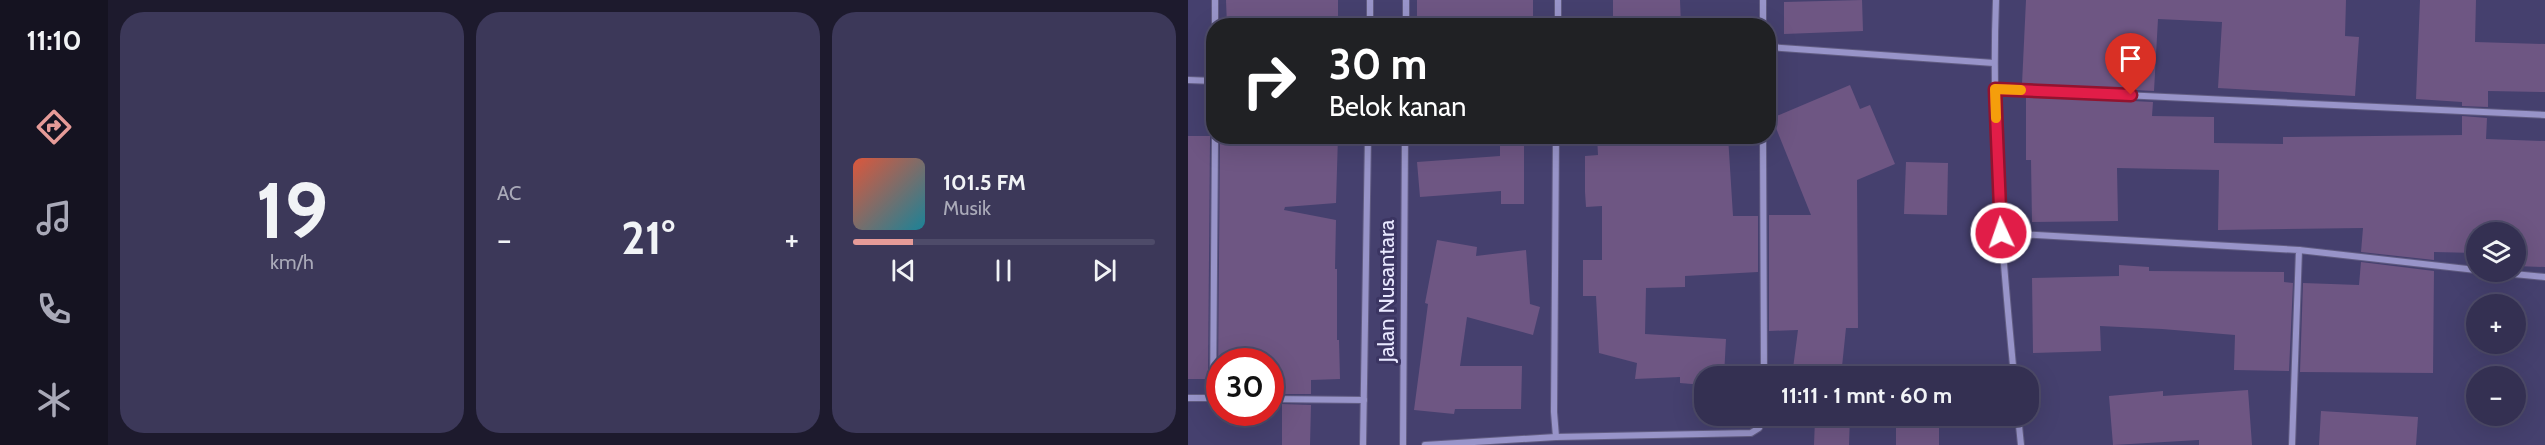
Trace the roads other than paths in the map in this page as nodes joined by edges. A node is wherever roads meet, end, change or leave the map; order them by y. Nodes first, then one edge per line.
1 (1215, 0) edge
2 (1370, 0) edge
3 (1406, 0) edge
4 (1558, 0) edge
5 (1763, 0) edge
6 (1996, 0) edge
7 (1215, 18) edge
8 (1370, 18) edge
9 (1406, 18) edge
10 (1558, 18) edge
11 (1763, 18) edge
12 (1776, 48) edge
13 (1994, 63) junction
14 (1188, 80) edge
15 (1206, 81) edge
16 (1995, 89) junction
17 (2545, 115) edge
18 (1215, 144) edge
19 (1368, 144) edge
20 (1405, 144) edge
21 (1556, 144) edge
22 (1763, 144) edge
23 (2001, 233) junction
24 (2299, 250) junction
25 (2466, 269) edge
26 (2526, 275) edge
27 (2545, 277) edge
28 (1216, 348) edge
29 (1764, 366) edge
30 (2013, 366) edge
31 (1188, 398) edge
32 (1206, 398) edge
33 (1284, 399) edge
34 (1364, 400) junction
35 (1760, 426) edge
36 (2019, 426) edge
37 (1556, 436) junction
38 (1363, 445) edge
39 (1403, 445) edge
40 (1425, 445) edge
41 (2021, 445) edge
42 (2292, 445) edge

1 - 7 street
2 - 8 street
3 - 9 street
4 - 10 street
5 - 11 street
6 - 13 street
12 - 13 street
13 - 16 street
14 - 15 street
16 - 17 street
16 - 23 street
18 - 28 street
19 - 34 street
20 - 39 street, Jalan Nusantara
21 - 37 street
22 - 29 street
23 - 24 street
23 - 30 street
24 - 25 street
24 - 42 street
26 - 27 street
31 - 32 street
33 - 34 street
34 - 38 street
35 - 37 street
36 - 41 street
37 - 40 street

